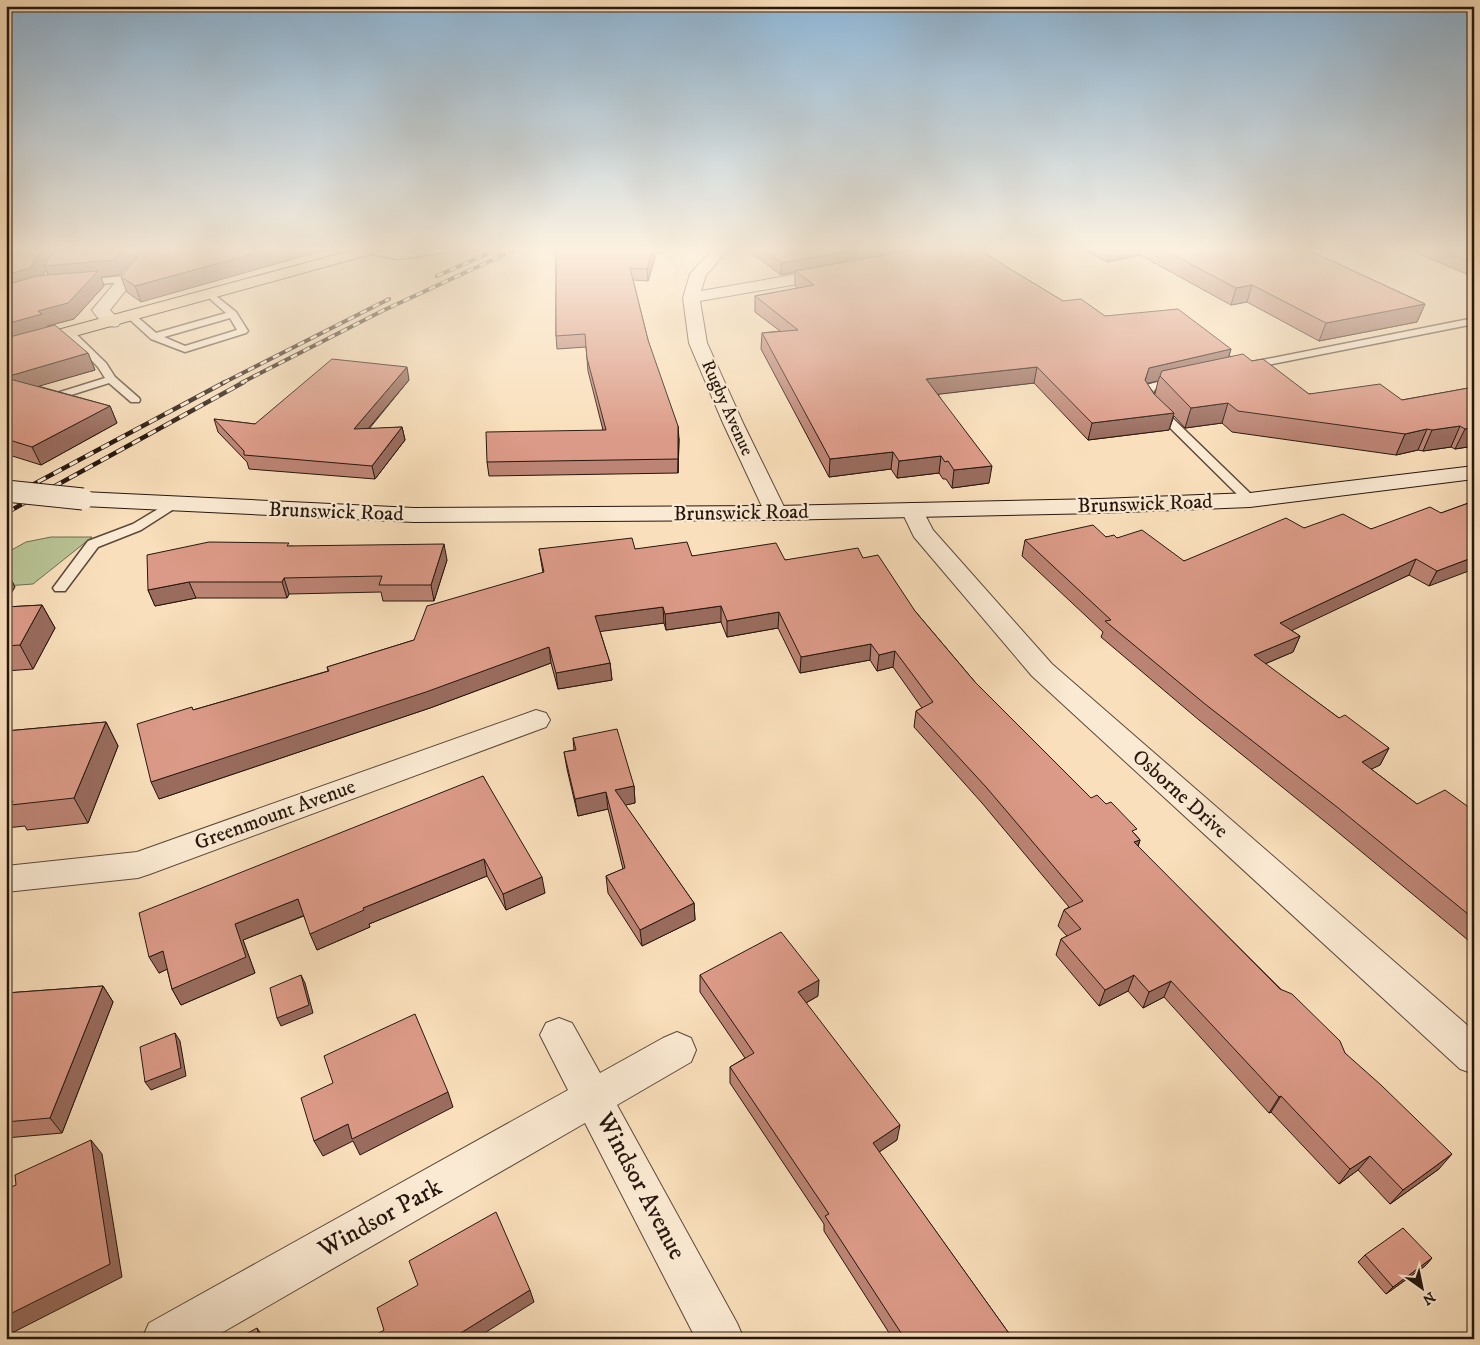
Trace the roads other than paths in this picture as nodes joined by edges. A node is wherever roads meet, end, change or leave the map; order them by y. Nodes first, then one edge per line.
1 (103, 312) edge
2 (151, 312) edge
3 (230, 312) edge
4 (693, 312) edge
5 (232, 314) junction
6 (132, 317) junction
7 (1474, 320) edge
8 (112, 322) junction
9 (70, 333) junction
10 (154, 337) junction
11 (6, 350) edge
12 (1235, 368) edge
13 (1186, 378) edge
14 (111, 379) junction
15 (48, 399) edge
16 (135, 400) dead end
17 (1474, 472) edge
18 (6, 491) edge
19 (1250, 500) junction
20 (173, 504) junction
21 (912, 510) junction
22 (776, 512) junction
23 (60, 588) dead end
24 (536, 720) dead end
25 (6, 879) edge
26 (559, 1035) dead end
27 (677, 1050) dead end
28 (1474, 1056) edge
29 (594, 1097) junction
30 (165, 1339) edge
31 (722, 1339) edge

1 - 8 street
2 - 6 main road
3 - 5 lane
4 - 22 street, Rugby Avenue
5 - 10 lane
5 - 10 lane
6 - 8 main road
6 - 10 lane
7 - 12 lane
8 - 9 main road
9 - 11 main road
9 - 14 lane
13 - 19 lane
14 - 15 lane
14 - 16 lane
17 - 19 street, Brunswick Road
18 - 20 street, Brunswick Road, bridge
19 - 21 street, Brunswick Road
20 - 22 street, Brunswick Road
20 - 23 lane
21 - 22 street, Brunswick Road
21 - 28 street, Osborne Drive
24 - 25 street, Greenmount Avenue
26 - 29 street, Windsor Avenue
27 - 29 street, Windsor Park
29 - 30 street, Windsor Park
29 - 31 street, Windsor Avenue

